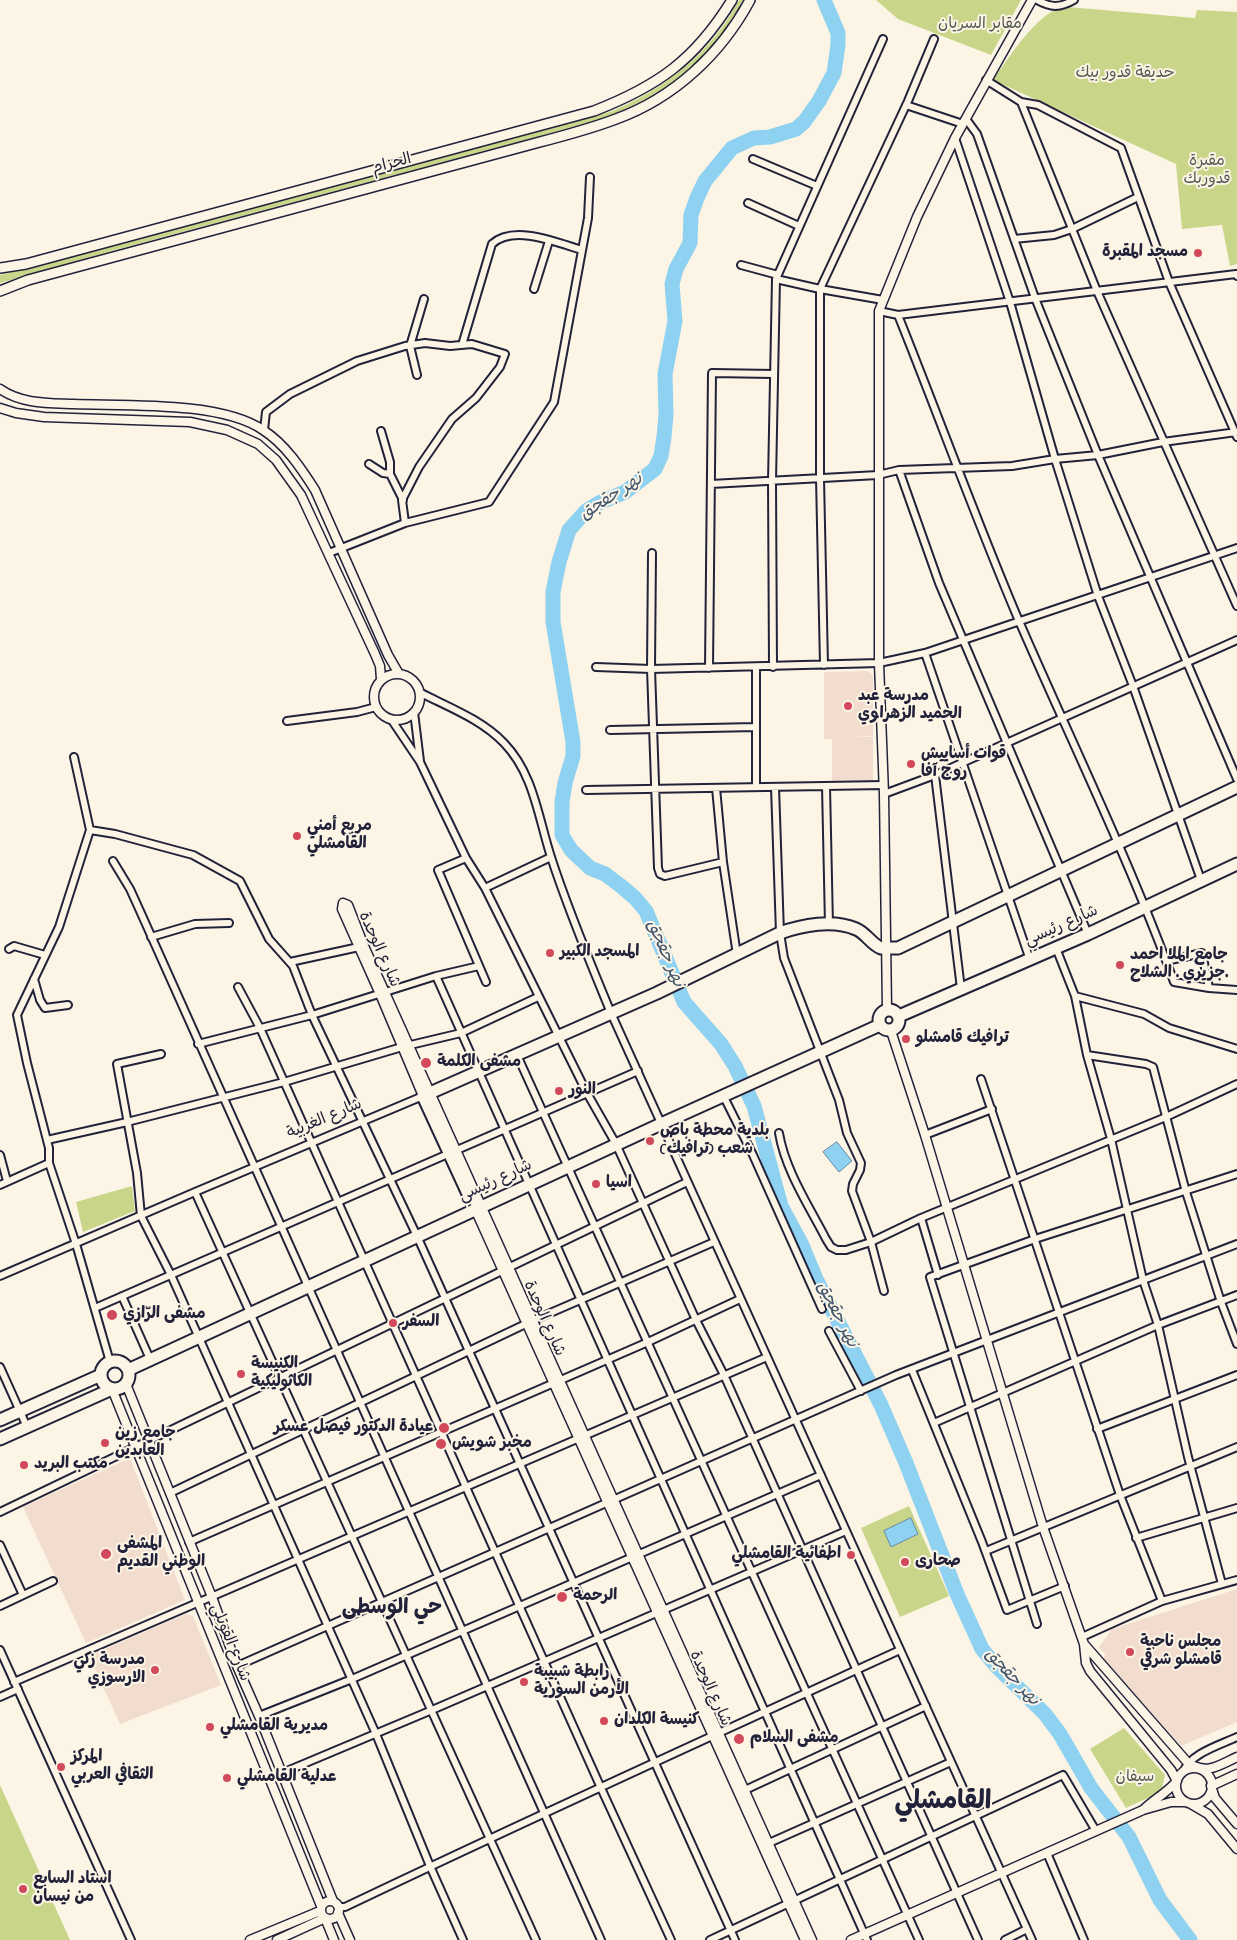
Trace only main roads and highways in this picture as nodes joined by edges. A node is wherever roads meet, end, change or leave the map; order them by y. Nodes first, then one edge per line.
1 (732, 0) edge
2 (750, 0) edge
3 (0, 268) edge
4 (0, 290) edge
5 (1237, 787) edge
6 (1237, 864) edge
7 (899, 1016) junction
8 (880, 1025) junction
9 (427, 1094) joint
10 (479, 1208) junction
11 (128, 1370) junction
12 (101, 1375) junction
13 (112, 1389) junction
14 (0, 1420) edge
15 (0, 1439) edge

1 - 3 main road, الحزام
2 - 4 main road, الحزام
5 - 9 highway, شارع الغربية
6 - 7 highway, شارع رئيسي
7 - 8 highway
7 - 8 highway
8 - 10 highway, شارع رئيسي
9 - 10 highway, شارع الوحدة
10 - 11 highway, شارع رئيسي
11 - 12 highway
11 - 13 highway
12 - 13 highway
12 - 14 highway
13 - 15 highway

